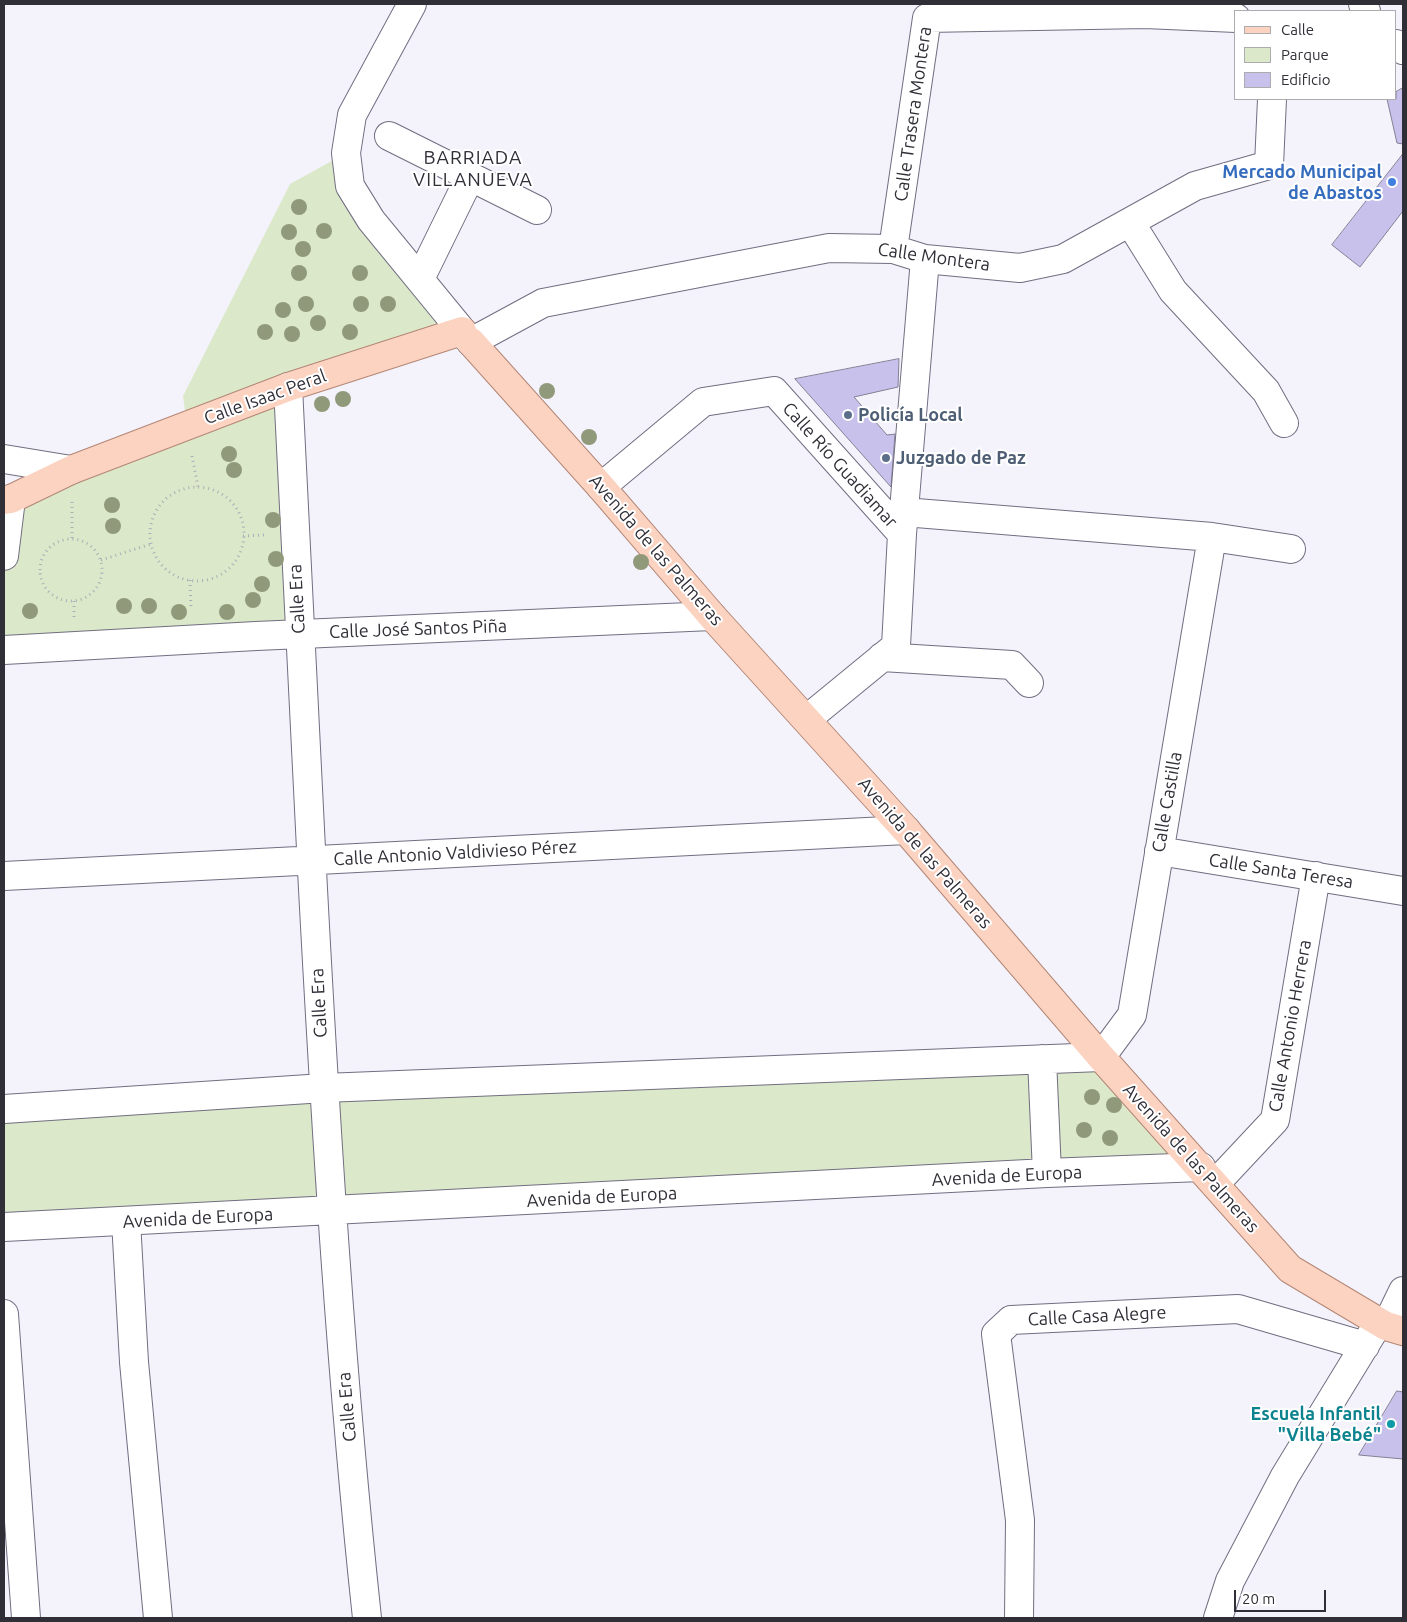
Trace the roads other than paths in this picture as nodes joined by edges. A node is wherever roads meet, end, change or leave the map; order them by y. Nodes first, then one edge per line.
1 (412, 4) edge
2 (1234, 18) edge
3 (1272, 100) edge
4 (389, 136) dead end
5 (470, 177) junction
6 (537, 210) dead end
7 (1130, 222) junction
8 (893, 249) junction
9 (925, 258) junction
10 (420, 279) junction
11 (467, 337) junction
12 (288, 387) junction
13 (1284, 423) dead end
14 (4, 459) edge
15 (71, 470) junction
16 (602, 487) junction
17 (7, 500) edge
18 (903, 523) junction
19 (1212, 537) junction
20 (1291, 549) dead end
21 (4, 556) edge
22 (712, 616) junction
23 (299, 634) junction
24 (4, 650) edge
25 (882, 657) junction
26 (1030, 683) dead end
27 (807, 719) junction
28 (906, 830) junction
29 (1158, 851) junction
30 (312, 860) junction
31 (4, 876) edge
32 (1316, 876) junction
33 (1403, 891) edge
34 (1100, 1056) junction
35 (1042, 1059) junction
36 (324, 1088) junction
37 (4, 1109) edge
38 (1048, 1173) junction
39 (1208, 1176) junction
40 (332, 1211) junction
41 (126, 1221) junction
42 (4, 1227) edge
43 (1403, 1291) edge
44 (4, 1314) edge
45 (1389, 1326) edge
46 (1365, 1346) junction
47 (26, 1618) edge
48 (158, 1618) edge
49 (367, 1618) edge
50 (1019, 1618) edge
51 (1218, 1618) edge

1 - 10 street
2 - 8 street, Calle Trasera Montera
3 - 7 street, Calle Montera
4 - 5 street
5 - 6 street
5 - 10 street
7 - 9 street, Calle Montera
7 - 13 street
8 - 9 street, Calle Montera
8 - 11 street, Calle Montera
9 - 18 street
10 - 11 street
11 - 12 main road, Calle Isaac Peral
11 - 16 main road, Avenida de las Palmeras
12 - 15 main road, Calle Isaac Peral
12 - 23 street, Calle Era
14 - 15 street
15 - 17 main road, Calle Isaac Peral
16 - 18 street, Calle Río Guadiamar
16 - 22 main road, Avenida de las Palmeras
17 - 21 street
18 - 19 street, Calle Río Guadiamar
18 - 25 street
19 - 20 street, Calle Río Guadiamar
19 - 29 street, Calle Castilla
22 - 23 street, Calle José Santos Piña
22 - 27 main road, Avenida de las Palmeras
23 - 24 street, Calle José Santos Piña
23 - 30 street, Calle Era
25 - 26 street
25 - 27 street
27 - 28 main road, Avenida de las Palmeras
28 - 30 street, Calle Antonio Valdivieso Pérez
28 - 34 main road, Avenida de las Palmeras
29 - 32 street, Calle Santa Teresa
29 - 34 street, Calle Castilla
30 - 31 street, Calle Antonio Valdivieso Pérez
30 - 36 street, Calle Era
32 - 33 street, Calle Santa Teresa
32 - 39 street, Calle Antonio Herrera
34 - 35 street
34 - 39 main road, Avenida de las Palmeras
35 - 36 street
35 - 38 street
36 - 37 street
36 - 40 street, Calle Era
38 - 39 street, Avenida de Europa
38 - 40 street, Avenida de Europa
39 - 45 main road, Avenida de las Palmeras
40 - 41 street, Avenida de Europa
40 - 49 street, Calle Era
41 - 42 street, Avenida de Europa
41 - 48 street
43 - 45 street
44 - 47 street
45 - 46 street
46 - 50 street, Calle Casa Alegre
46 - 51 street

